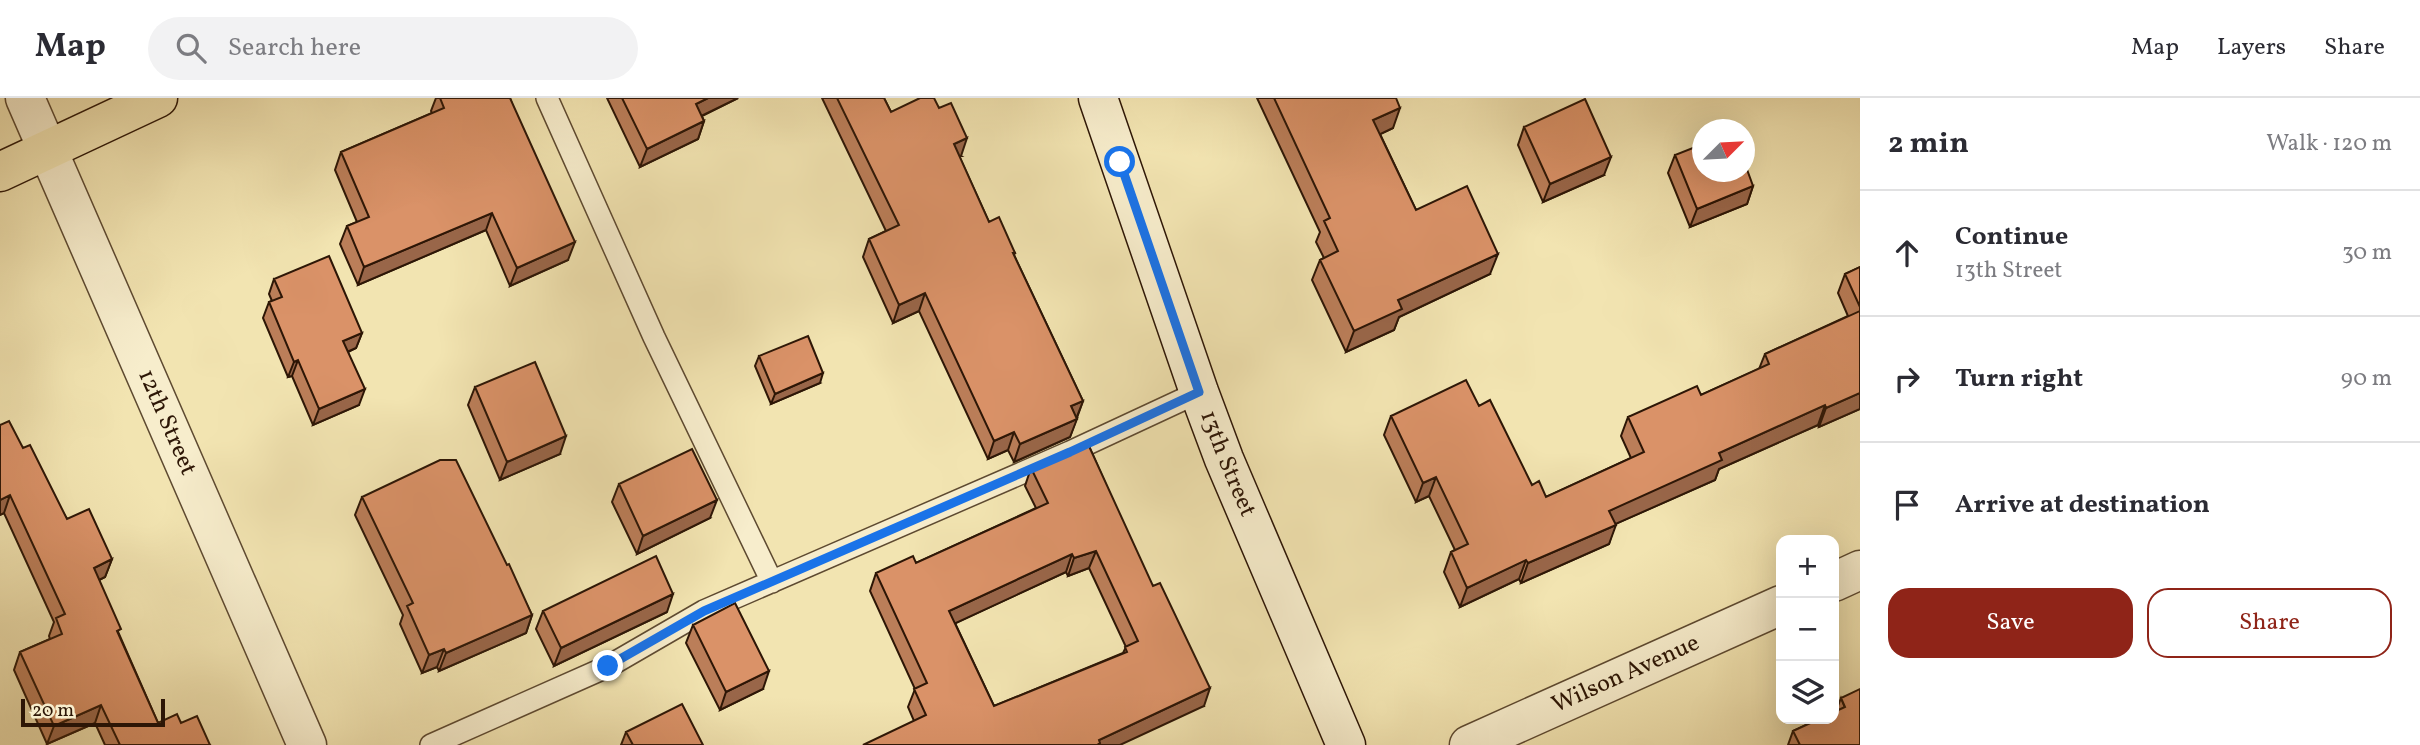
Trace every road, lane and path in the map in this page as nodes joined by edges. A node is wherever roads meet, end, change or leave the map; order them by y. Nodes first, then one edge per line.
1 (25, 98) edge
2 (158, 98) edge
3 (547, 98) edge
4 (1098, 98) edge
5 (48, 149) junction
6 (0, 172) edge
7 (1199, 392) junction
8 (1860, 570) edge
9 (1839, 580) edge
10 (772, 582) junction
11 (1776, 607) edge
12 (307, 745) edge
13 (431, 745) edge
14 (1346, 745) edge
15 (1469, 745) edge

1 - 5 street, 12th Street
2 - 5 main road
3 - 10 lane
4 - 7 street, 13th Street
5 - 6 main road
5 - 12 street, 12th Street
7 - 10 lane
7 - 14 street, 13th Street
8 - 9 street
10 - 13 lane
11 - 15 street, Wilson Avenue

